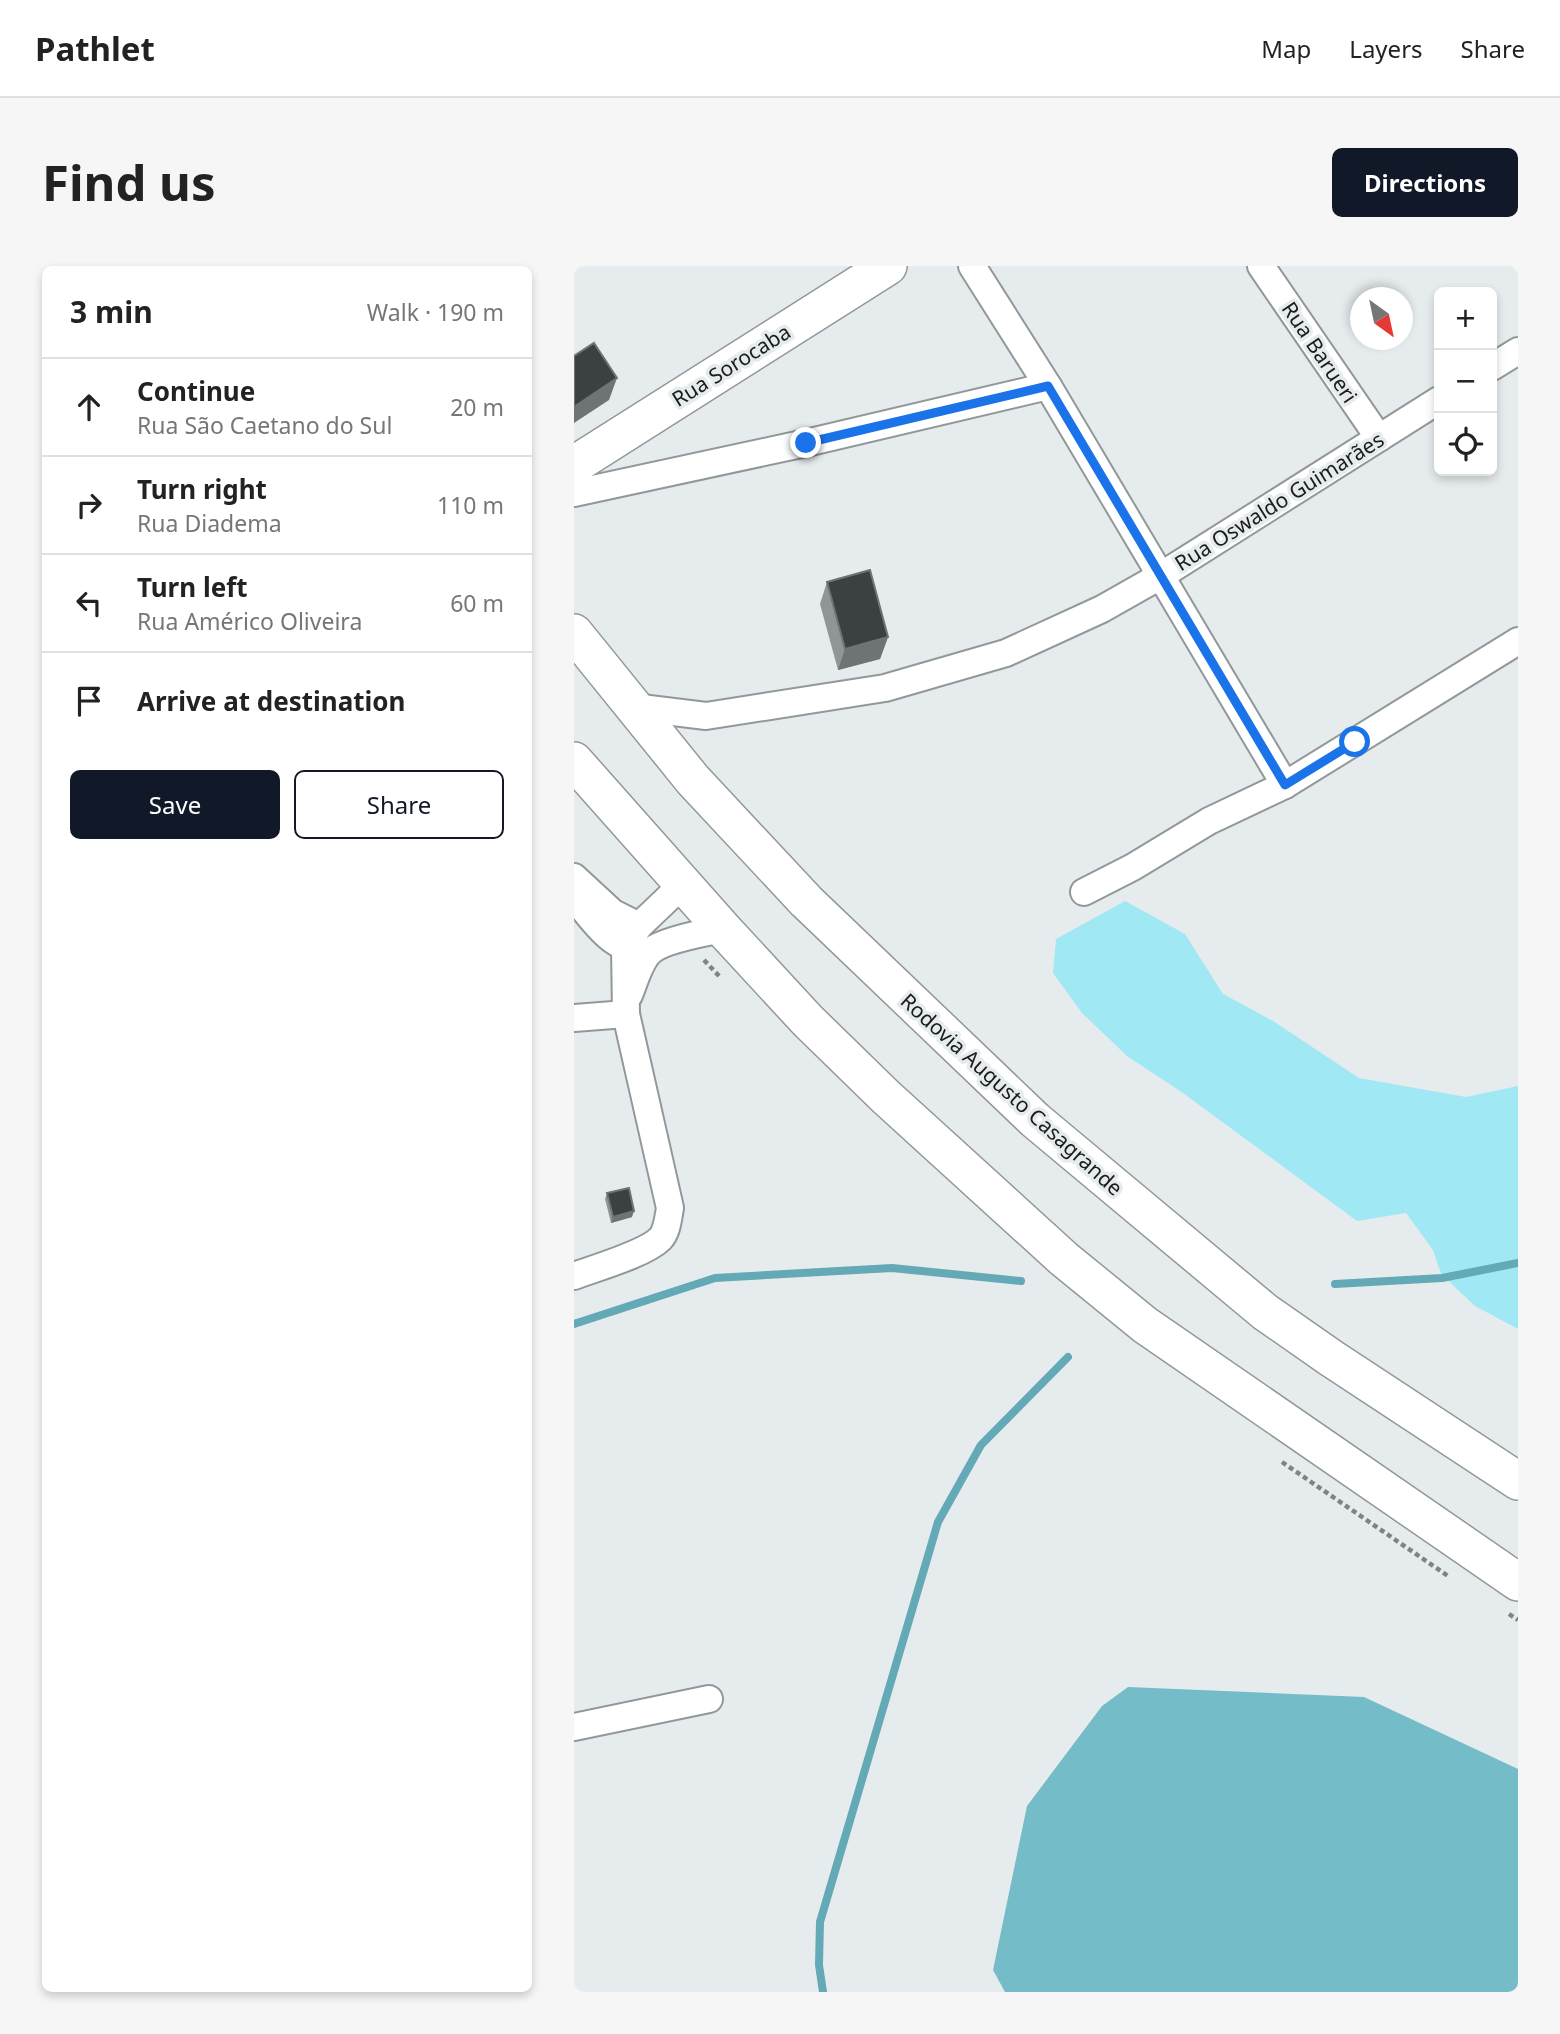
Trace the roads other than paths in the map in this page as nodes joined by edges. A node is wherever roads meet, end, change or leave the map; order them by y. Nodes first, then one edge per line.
1 (888, 266) edge
2 (972, 266) edge
3 (1261, 266) edge
4 (1518, 351) edge
5 (1497, 364) edge
6 (1048, 386) junction
7 (1434, 403) edge
8 (1380, 438) junction
9 (574, 465) edge
10 (574, 493) edge
11 (1161, 575) junction
12 (574, 633) edge
13 (1518, 641) edge
14 (633, 707) junction
15 (574, 761) edge
16 (1285, 785) junction
17 (574, 877) edge
18 (683, 884) junction
19 (1084, 892) dead end
20 (574, 897) edge
21 (723, 929) junction
22 (632, 937) junction
23 (653, 949) junction
24 (626, 1010) junction
25 (574, 1018) edge
26 (574, 1276) edge
27 (1518, 1481) edge
28 (1518, 1582) edge
29 (709, 1699) dead end
30 (574, 1727) edge

1 - 9 main road, Rua Sorocaba
2 - 6 street
3 - 8 street, Rua Barueri
4 - 5 street
6 - 10 street
6 - 11 street
7 - 8 street, Rua Oswaldo Guimarães
8 - 11 street, Rua Oswaldo Guimarães
11 - 14 street, Rua Oswaldo Guimarães
11 - 16 street
12 - 14 main road, Rodovia Augusto Casagrande
13 - 16 street
14 - 27 main road, Rodovia Augusto Casagrande
15 - 18 main road
16 - 19 street
17 - 22 street
18 - 21 main road
18 - 22 street
20 - 22 street
21 - 23 street
21 - 28 main road
22 - 23 street
22 - 24 street
23 - 24 street
24 - 25 street
24 - 26 street
29 - 30 street

